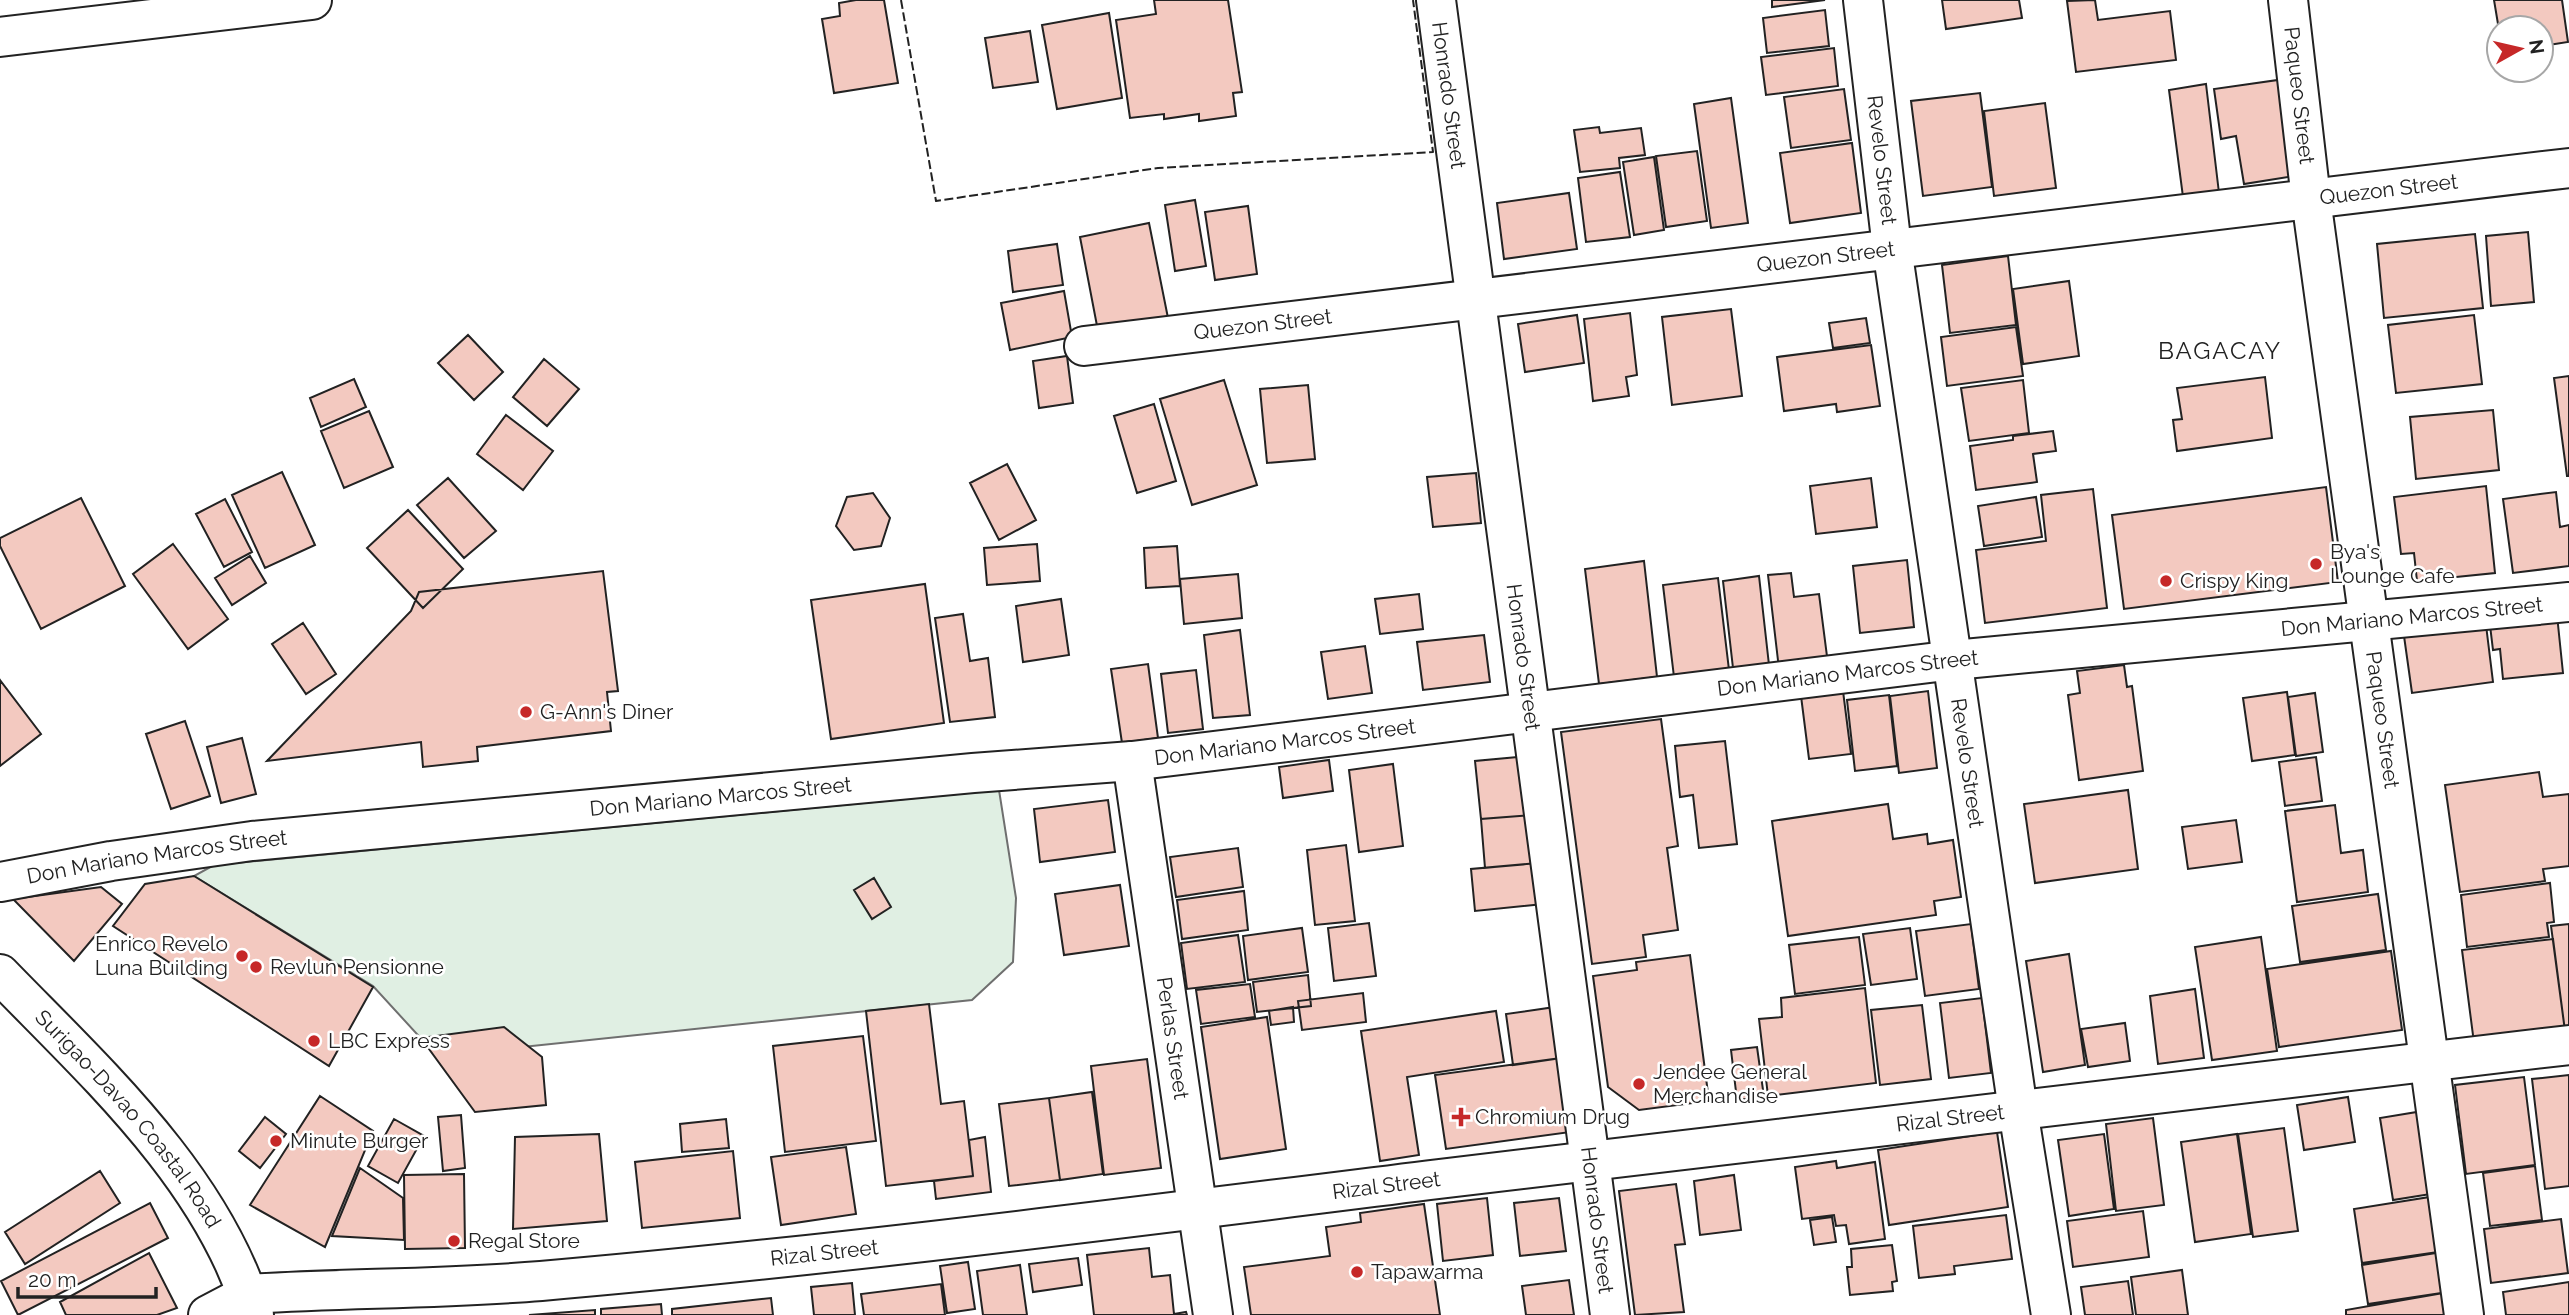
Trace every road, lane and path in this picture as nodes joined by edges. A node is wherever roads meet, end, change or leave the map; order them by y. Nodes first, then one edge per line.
1 (312, 0) edge
2 (1436, 0) edge
3 (1863, 0) edge
4 (2288, 0) edge
5 (0, 37) edge
6 (2569, 167) edge
7 (2311, 198) junction
8 (1892, 248) junction
9 (1475, 298) junction
10 (1084, 346) dead end
11 (2569, 602) edge
12 (2370, 621) junction
13 (1954, 660) junction
14 (1530, 712) junction
15 (1132, 761) junction
16 (0, 882) edge
17 (0, 974) edge
18 (2569, 1045) edge
19 (2430, 1062) junction
20 (2018, 1110) junction
21 (1590, 1161) junction
22 (1196, 1209) junction
23 (251, 1305) edge
24 (208, 1315) edge
25 (1213, 1315) edge
26 (1610, 1315) edge
27 (2051, 1315) edge
28 (2464, 1315) edge

1 - 5 main road
2 - 9 main road, Honrado Street
3 - 8 main road, Revelo Street
4 - 7 main road, Paqueo Street
6 - 7 main road, Quezon Street
7 - 8 main road, Quezon Street
7 - 12 main road, Paqueo Street
8 - 9 main road, Quezon Street
8 - 13 main road, Revelo Street
9 - 10 main road, Quezon Street
9 - 14 main road, Honrado Street
11 - 12 main road, Don Mariano Marcos Street
12 - 13 main road, Don Mariano Marcos Street
12 - 19 main road, Paqueo Street
13 - 14 main road, Don Mariano Marcos Street
13 - 20 main road, Revelo Street
14 - 15 main road, Don Mariano Marcos Street
14 - 21 main road, Honrado Street
15 - 16 main road, Don Mariano Marcos Street
15 - 22 main road, Perlas Street
17 - 23 main road, Surigao-Davao Coastal Road
18 - 19 main road, Rizal Street
19 - 20 main road, Rizal Street
19 - 28 main road, Paqueo Street
20 - 21 main road, Rizal Street
20 - 27 main road, Revelo Street
21 - 22 main road, Rizal Street
21 - 26 main road, Honrado Street
22 - 23 main road, Rizal Street
22 - 25 main road, Perlas Street
23 - 24 main road, Rizal Street

